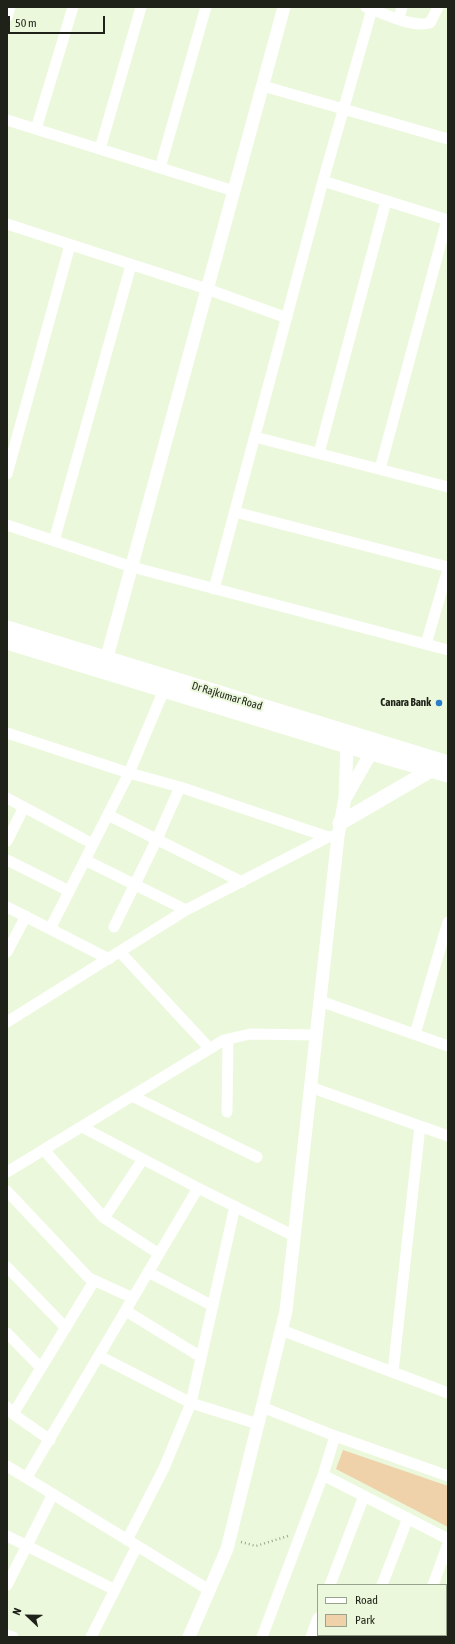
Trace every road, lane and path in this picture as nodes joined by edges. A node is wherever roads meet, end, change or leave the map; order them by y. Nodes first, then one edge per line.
1 (10, 7) edge
2 (73, 7) edge
3 (141, 7) edge
4 (206, 7) edge
5 (284, 7) edge
6 (402, 7) edge
7 (438, 7) edge
8 (369, 8) edge
9 (7, 17) edge
10 (399, 19) junction
11 (262, 86) junction
12 (344, 109) junction
13 (7, 120) edge
14 (36, 129) junction
15 (448, 139) edge
16 (100, 149) junction
17 (160, 168) junction
18 (324, 181) junction
19 (234, 190) junction
20 (386, 201) junction
21 (447, 220) edge
22 (8, 227) edge
23 (70, 245) junction
24 (131, 265) junction
25 (207, 289) junction
26 (287, 318) junction
27 (255, 437) junction
28 (319, 453) junction
29 (380, 469) junction
30 (7, 474) edge
31 (448, 487) edge
32 (235, 512) junction
33 (7, 525) edge
34 (54, 541) junction
35 (132, 567) junction
36 (448, 568) edge
37 (214, 589) junction
38 (7, 628) edge
39 (7, 642) edge
40 (426, 644) junction
41 (448, 650) edge
42 (105, 665) junction
43 (164, 690) junction
44 (7, 733) edge
45 (349, 740) junction
46 (374, 747) junction
47 (438, 764) edge
48 (129, 773) junction
49 (448, 775) edge
50 (180, 787) junction
51 (7, 798) edge
52 (345, 798) junction
53 (24, 807) junction
54 (108, 815) junction
55 (335, 832) junction
56 (157, 839) junction
57 (7, 841) edge
58 (93, 844) junction
59 (7, 860) edge
60 (85, 860) junction
61 (242, 882) junction
62 (136, 884) junction
63 (69, 891) junction
64 (7, 907) edge
65 (186, 910) junction
66 (26, 916) junction
67 (448, 922) edge
68 (114, 927) dead end
69 (50, 928) junction
70 (7, 952) edge
71 (120, 952) junction
72 (109, 959) junction
73 (320, 1001) junction
74 (10, 1017) edge
75 (415, 1034) junction
76 (316, 1035) junction
77 (228, 1040) junction
78 (448, 1046) edge
79 (210, 1049) junction
80 (310, 1087) junction
81 (132, 1096) junction
82 (227, 1112) dead end
83 (420, 1126) junction
84 (82, 1127) junction
85 (448, 1136) edge
86 (44, 1150) junction
87 (257, 1157) dead end
88 (143, 1159) junction
89 (7, 1172) edge
90 (198, 1188) junction
91 (7, 1191) edge
92 (235, 1206) junction
93 (104, 1218) junction
94 (294, 1236) junction
95 (159, 1254) junction
96 (7, 1267) edge
97 (148, 1272) junction
98 (94, 1281) junction
99 (133, 1298) junction
100 (213, 1306) junction
101 (126, 1311) junction
102 (66, 1328) junction
103 (281, 1330) junction
104 (7, 1333) edge
105 (99, 1356) junction
106 (201, 1357) junction
107 (41, 1368) junction
108 (393, 1372) junction
109 (448, 1393) edge
110 (191, 1403) junction
111 (262, 1407) junction
112 (10, 1411) edge
113 (258, 1424) junction
114 (335, 1436) junction
115 (50, 1440) junction
116 (7, 1466) edge
117 (323, 1475) junction
118 (448, 1476) edge
119 (27, 1477) junction
120 (53, 1494) junction
121 (364, 1496) junction
122 (408, 1518) junction
123 (302, 1531) junction
124 (7, 1536) edge
125 (448, 1539) edge
126 (127, 1540) junction
127 (230, 1540) junction
128 (448, 1544) edge
129 (26, 1546) junction
130 (137, 1546) junction
131 (330, 1584) edge
132 (382, 1584) edge
133 (433, 1584) edge
134 (7, 1585) edge
135 (115, 1590) junction
136 (209, 1590) junction
137 (317, 1621) edge
138 (7, 1635) edge
139 (13, 1637) edge
140 (91, 1637) edge
141 (189, 1637) edge
142 (262, 1637) edge
143 (311, 1637) edge

1 - 9 street
2 - 14 street
3 - 16 street
4 - 17 street
5 - 11 street
6 - 10 street
7 - 10 street
8 - 10 street
8 - 12 street
11 - 12 street
11 - 19 street
12 - 15 street
12 - 18 street
13 - 14 street
14 - 16 street
16 - 17 street
17 - 19 street
18 - 20 street
18 - 26 street
19 - 25 street
20 - 21 street
20 - 28 street
21 - 29 street
22 - 23 street
23 - 24 street
23 - 30 street
24 - 25 street
24 - 34 street
25 - 26 street
25 - 35 street
26 - 27 street
27 - 28 street
27 - 32 street
28 - 29 street
29 - 31 street
32 - 36 street
32 - 37 street
33 - 34 street
34 - 35 street
35 - 37 street
35 - 42 street
36 - 40 street
37 - 40 street
38 - 42 main road, Dr Rajkumar Road
39 - 42 main road, Dr Rajkumar Road
40 - 41 street
42 - 43 main road, Dr Rajkumar Road
42 - 45 main road, Dr Rajkumar Road
43 - 45 main road, Dr Rajkumar Road
43 - 48 street
44 - 48 street
45 - 46 main road, Dr Rajkumar Road
45 - 52 street
46 - 47 main road, Dr Rajkumar Road
46 - 52 street
47 - 49 main road, Dr Rajkumar Road
47 - 55 main road
48 - 50 street
48 - 54 street
50 - 55 street
50 - 56 street
51 - 53 street
52 - 55 street
53 - 57 street
53 - 58 street
54 - 56 street
54 - 58 street
55 - 61 street
55 - 73 street
56 - 61 street
56 - 62 street
58 - 60 street
59 - 63 street
60 - 62 street
60 - 63 street
61 - 65 street
62 - 65 street
62 - 68 street
63 - 69 street
64 - 66 street
65 - 71 street
66 - 69 street
66 - 70 street
67 - 75 street
69 - 72 street
71 - 72 street
71 - 79 street
72 - 74 street
73 - 75 street
73 - 76 street
75 - 78 street
76 - 77 street
76 - 80 street
77 - 79 street
77 - 82 street
79 - 81 street
80 - 83 street
80 - 94 street
81 - 84 street
81 - 87 street
83 - 85 street
83 - 108 street
84 - 86 street
84 - 88 street
86 - 89 street
86 - 93 street
88 - 90 street
88 - 93 street
90 - 92 street
90 - 95 street
91 - 98 street
92 - 94 street
92 - 100 street
93 - 95 street
94 - 103 street
95 - 97 street
96 - 102 street
97 - 99 street
97 - 100 street
98 - 99 street
98 - 102 street
99 - 101 street
100 - 106 street
101 - 105 street
101 - 106 street
102 - 107 street
103 - 108 street
103 - 111 street
104 - 107 street
105 - 110 street
105 - 115 street
106 - 110 street
107 - 112 street
108 - 109 street
110 - 113 street
110 - 126 street
111 - 113 street
111 - 114 street
112 - 115 street
113 - 127 street
114 - 117 street
114 - 118 street
115 - 119 street
116 - 119 street
117 - 121 street
117 - 123 street
119 - 120 street
120 - 126 street
120 - 129 street
121 - 122 street
121 - 131 street
122 - 125 street
122 - 132 street
123 - 127 path
123 - 142 street
124 - 129 street
126 - 130 street
127 - 136 street
128 - 133 street
129 - 134 street
129 - 135 street
130 - 135 street
130 - 136 street
135 - 140 street
136 - 141 street
137 - 143 street
138 - 139 street

